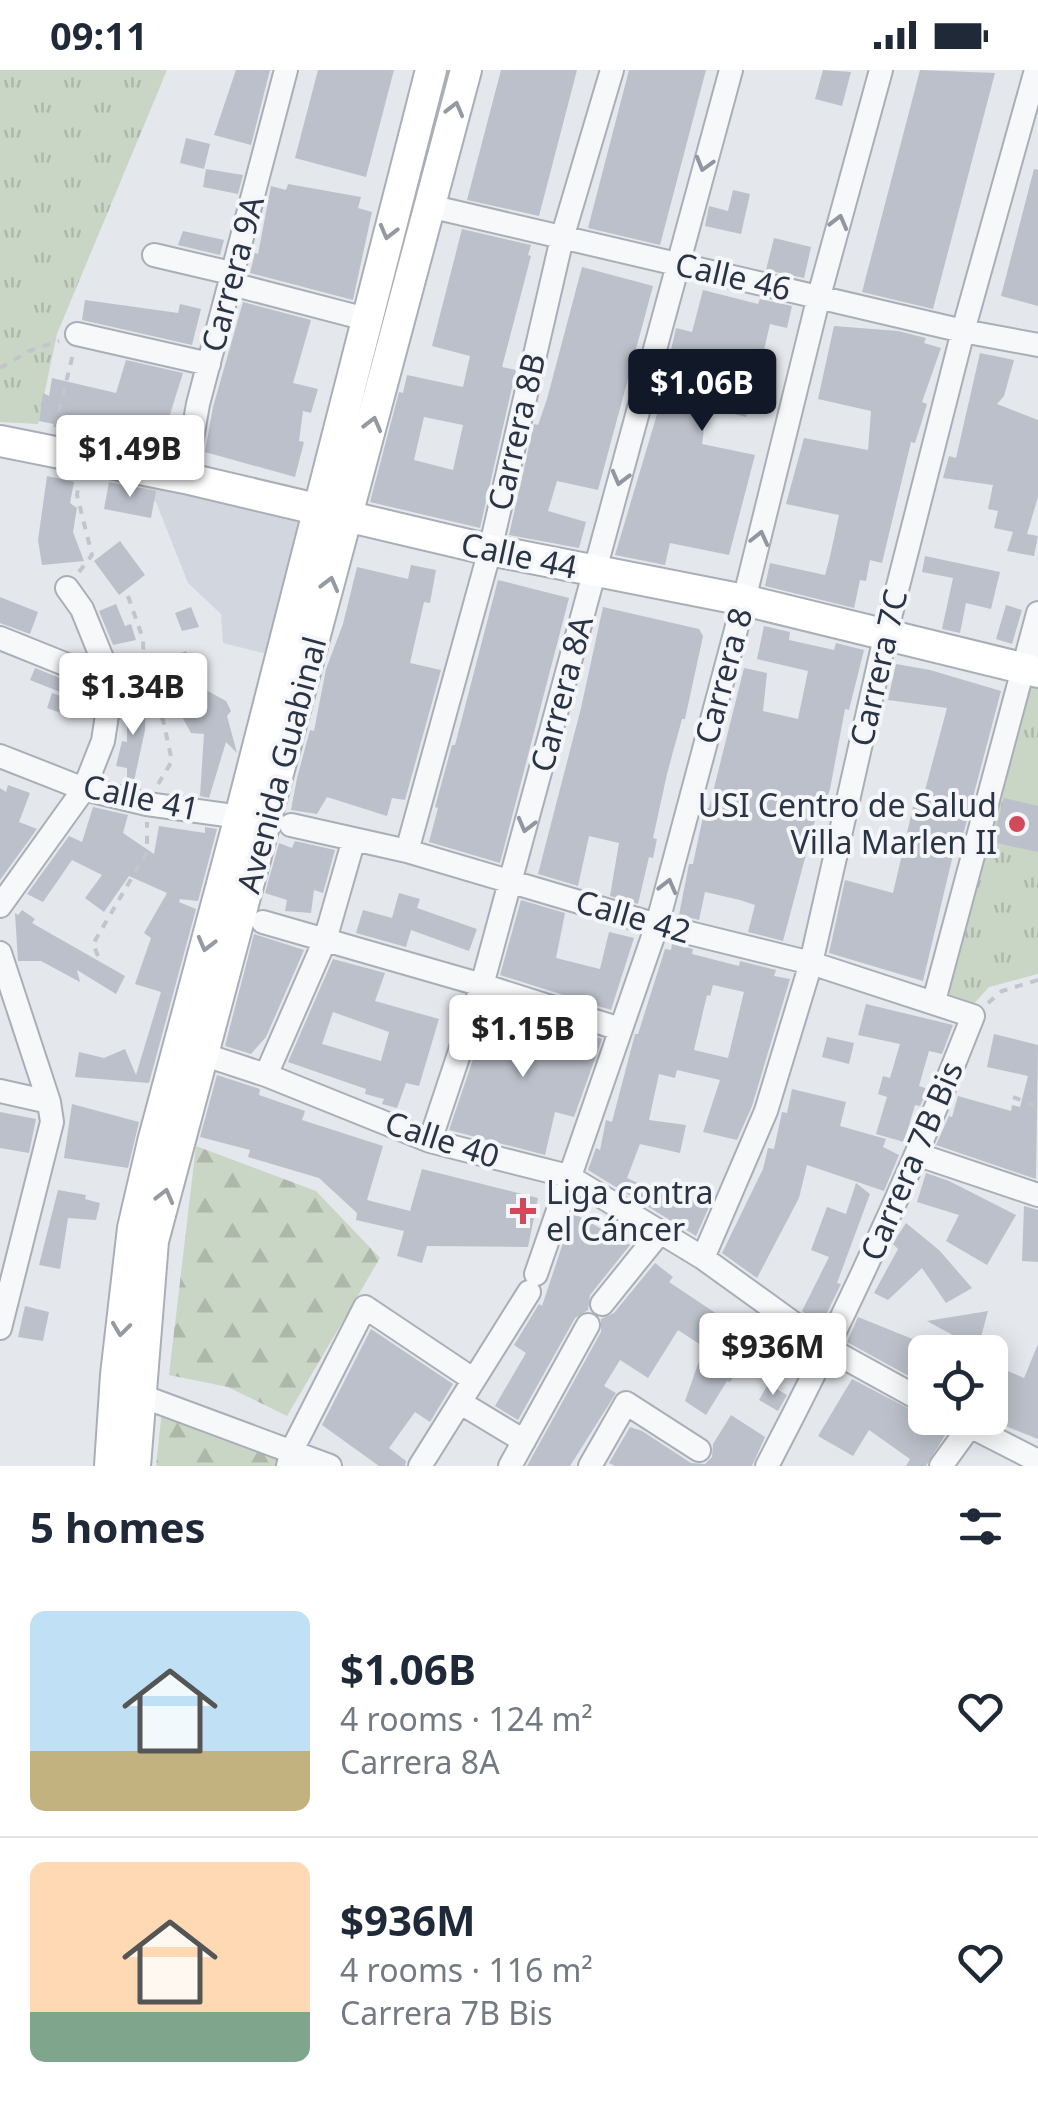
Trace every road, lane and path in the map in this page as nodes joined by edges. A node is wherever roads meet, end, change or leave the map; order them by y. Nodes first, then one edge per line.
1 (286, 70) edge
2 (430, 70) edge
3 (466, 70) edge
4 (612, 70) edge
5 (731, 70) edge
6 (881, 70) edge
7 (1036, 70) edge
8 (429, 206) junction
9 (562, 238) junction
10 (154, 255) dead end
11 (676, 264) junction
12 (234, 279) junction
13 (818, 296) junction
14 (366, 320) junction
15 (964, 331) junction
16 (77, 334) junction
17 (1038, 345) edge
18 (209, 364) junction
19 (0, 368) edge
20 (0, 441) edge
21 (50, 451) junction
22 (185, 478) junction
23 (79, 483) dead end
24 (317, 510) junction
25 (348, 518) junction
26 (490, 550) junction
27 (596, 572) junction
28 (67, 588) joint
29 (744, 600) junction
30 (1038, 613) edge
31 (886, 633) junction
32 (0, 638) edge
33 (1030, 670) edge
34 (112, 683) junction
35 (0, 756) edge
36 (84, 789) junction
37 (226, 815) dead end
38 (291, 825) dead end
39 (354, 840) junction
40 (407, 852) junction
41 (511, 882) junction
42 (0, 906) edge
43 (262, 922) dead end
44 (657, 925) junction
45 (324, 940) junction
46 (0, 953) edge
47 (810, 963) junction
48 (1038, 980) edge
49 (482, 985) junction
50 (934, 1002) junction
51 (973, 1016) junction
52 (620, 1029) junction
53 (202, 1054) junction
54 (266, 1075) junction
55 (0, 1091) edge
56 (1013, 1097) dead end
57 (49, 1102) junction
58 (1038, 1108) edge
59 (430, 1141) junction
60 (919, 1155) junction
61 (568, 1176) junction
62 (1038, 1196) edge
63 (660, 1232) junction
64 (703, 1258) junction
65 (6, 1265) edge
66 (602, 1304) dead end
67 (588, 1325) dead end
68 (0, 1328) edge
69 (829, 1349) junction
70 (474, 1380) junction
71 (908, 1393) edge
72 (139, 1395) junction
73 (462, 1402) junction
74 (956, 1435) edge
75 (987, 1435) edge
76 (524, 1441) junction
77 (699, 1450) dead end
78 (290, 1458) edge
79 (1038, 1461) edge
80 (110, 1466) edge
81 (135, 1466) edge
82 (330, 1466) edge
83 (420, 1466) edge
84 (510, 1466) edge
85 (590, 1466) edge
86 (767, 1466) edge
87 (941, 1466) edge

1 - 12 street, Carrera 9A
2 -> 14 main road, Avenida Guabinal
8 -> 3 main road, Avenida Guabinal
4 - 9 street, Carrera 8B
5 -> 11 street, Carrera 8A
13 -> 6 street, Carrera 8
7 - 15 street, Carrera 7C
8 - 9 street, Calle 46
25 -> 8 main road, Avenida Guabinal
9 - 11 street, Calle 46
9 - 26 street, Carrera 8B
10 - 12 street
11 - 13 street, Calle 46
11 -> 27 street, Carrera 8A
12 - 14 street
12 - 18 street, Carrera 9A
13 - 15 street, Calle 46
29 -> 13 street, Carrera 8
14 - 24 main road, Avenida Guabinal
15 - 17 street, Calle 46
15 - 31 street, Carrera 7C
16 - 18 street
16 - 19 path
16 - 21 path
18 - 22 street, Carrera 9A
20 - 21 main road, Calle 44
21 - 22 main road, Calle 44
22 - 24 main road, Calle 44
23 - 28 path
24 - 25 main road, Calle 44
24 -> 80 main road, Avenida Guabinal
25 - 26 main road, Calle 44
53 -> 25 main road, Avenida Guabinal
26 - 27 main road, Calle 44
26 - 40 street, Carrera 8B
27 - 29 main road, Calle 44
27 -> 41 street, Carrera 8A
28 - 34 street
29 - 31 main road, Calle 44
44 -> 29 street, Carrera 8
30 - 33 street
31 - 33 main road, Calle 44
31 - 47 street, Carrera 7C
32 - 34 street
33 - 50 street
34 - 36 street
35 - 36 street, Calle 41
36 - 37 street, Calle 41
36 - 42 street
38 - 39 street, Calle 42
39 - 40 street, Calle 42
39 - 45 street
40 - 41 street, Calle 42
41 - 44 street, Calle 42
41 - 49 street, Carrera 8A
43 - 45 street
44 - 47 street, Calle 42
44 - 52 street, Carrera 8
45 - 49 street
45 - 54 street
46 - 57 street
47 - 50 street, Calle 42
47 - 64 street, Carrera 7C
48 - 51 path
49 - 52 street
49 - 59 street, Carrera 8A
50 - 51 street, Calle 42
51 - 60 street, Carrera 7B Bis
52 - 61 street, Carrera 8
53 - 54 street, Calle 40
72 -> 53 main road, Avenida Guabinal
54 - 59 street, Calle 40
55 - 57 street
56 - 58 path
57 - 65 street
59 - 61 street, Calle 40
60 - 62 street
60 - 69 street, Carrera 7B Bis
61 - 63 street, Calle 40
61 - 70 street, Carrera 8
63 - 64 street, Calle 40
63 - 66 street
64 - 69 street, Calle 40
65 - 68 street
67 - 76 street
69 - 71 street, Calle 40
69 - 86 street, Carrera 7B Bis
70 - 73 street, Carrera 8
70 - 78 street
72 - 78 street
72 - 81 main road, Avenida Guabinal
73 - 76 street
73 - 83 street, Carrera 8
74 - 87 street
75 - 79 street
76 - 84 street
77 - 85 street
78 - 82 street

